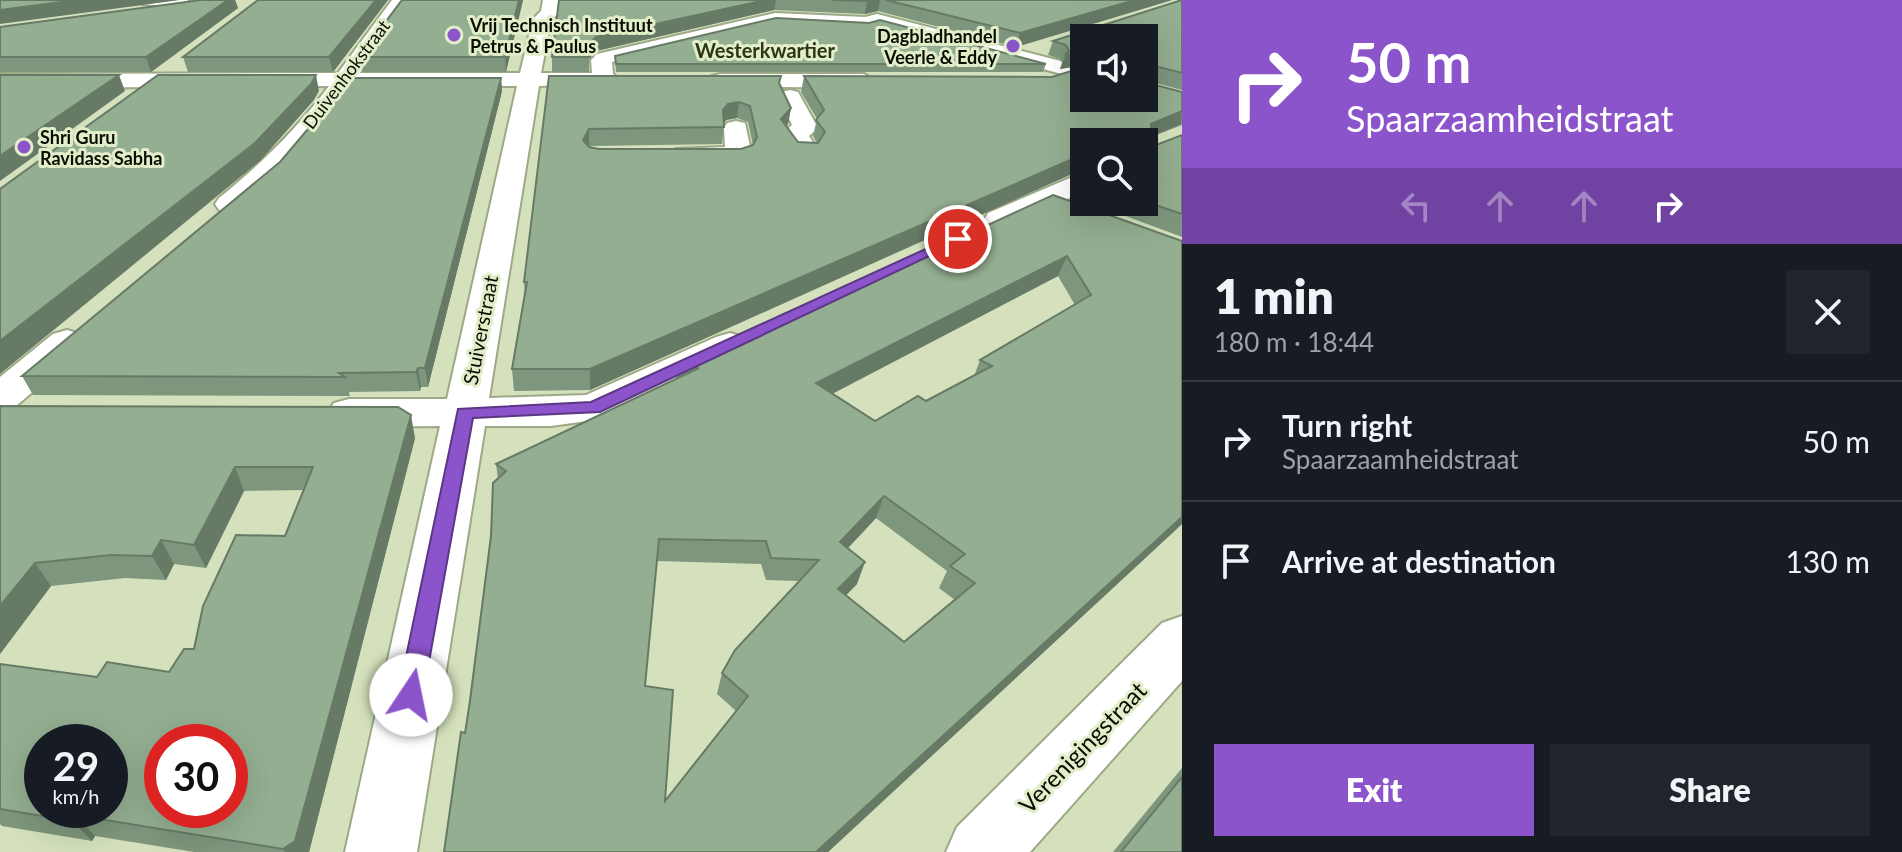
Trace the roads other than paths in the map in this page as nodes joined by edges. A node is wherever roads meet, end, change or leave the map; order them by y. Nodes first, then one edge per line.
1 (148, 0) edge
2 (401, 0) edge
3 (551, 0) edge
4 (772, 9) edge
5 (132, 14) edge
6 (1055, 44) edge
7 (584, 45) edge
8 (539, 54) junction
9 (619, 54) junction
10 (1016, 56) junction
11 (183, 62) dead end
12 (1070, 71) edge
13 (1070, 77) edge
14 (603, 79) junction
15 (159, 80) junction
16 (695, 80) edge
17 (0, 81) edge
18 (341, 81) junction
19 (892, 81) edge
20 (1031, 81) edge
21 (785, 88) junction
22 (122, 108) edge
23 (736, 128) edge
24 (806, 151) edge
25 (684, 167) edge
26 (1070, 198) edge
27 (213, 219) edge
28 (973, 232) edge
29 (95, 319) edge
30 (758, 333) edge
31 (0, 398) edge
32 (0, 412) edge
33 (46, 412) edge
34 (310, 412) edge
35 (465, 413) junction
36 (1182, 641) edge
37 (381, 852) edge
38 (982, 852) edge

1 - 5 street
2 - 18 street, Duivenhokstraat
3 - 8 street, Stuiverstraat
4 - 9 street
4 - 10 street
6 - 10 street
7 - 9 street
8 - 14 street
8 - 18 street
8 - 35 street, Stuiverstraat
9 - 14 street
9 - 14 street
10 - 12 street
11 - 15 street
13 - 20 street
15 - 17 street
15 - 18 street
15 - 22 street
16 - 21 street
18 - 27 street, Duivenhokstraat
19 - 21 street
21 - 24 street
23 - 25 street
26 - 28 street
29 - 31 street
30 - 35 street
32 - 33 street
34 - 35 street
35 - 37 street, Stuiverstraat
36 - 38 street, Verenigingstraat

